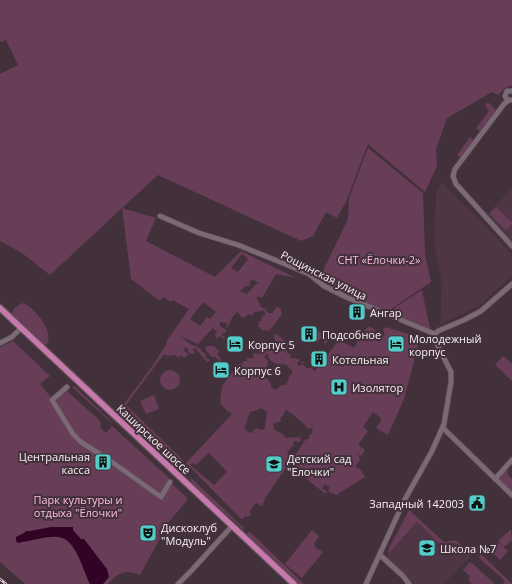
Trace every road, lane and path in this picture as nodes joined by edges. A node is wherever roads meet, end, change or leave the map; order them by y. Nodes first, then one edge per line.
1 (511, 90) edge
2 (510, 100) edge
3 (160, 216) dead end
4 (512, 246) edge
5 (512, 284) edge
6 (0, 308) edge
7 (0, 313) edge
8 (20, 329) junction
9 (435, 334) junction
10 (0, 343) edge
11 (67, 387) dead end
12 (443, 428) junction
13 (512, 460) edge
14 (495, 478) junction
15 (170, 482) dead end
16 (512, 495) edge
17 (231, 527) junction
18 (380, 555) junction
19 (178, 584) edge
20 (289, 584) edge
21 (294, 584) edge
22 (366, 584) edge
23 (409, 584) edge

1 - 2 street
2 - 4 street
3 - 9 street, Рощинская улица
5 - 9 street
6 - 8 main road, Каширское шоссе
7 - 8 main road, Каширское шоссе
8 - 10 street
8 - 17 main road, Каширское шоссе
9 - 12 street
11 - 15 street
12 - 14 street
12 - 18 street
13 - 14 street
14 - 16 street
17 - 19 street
17 - 20 main road, Каширское шоссе
17 - 21 main road, Каширское шоссе
18 - 22 street
18 - 23 street

